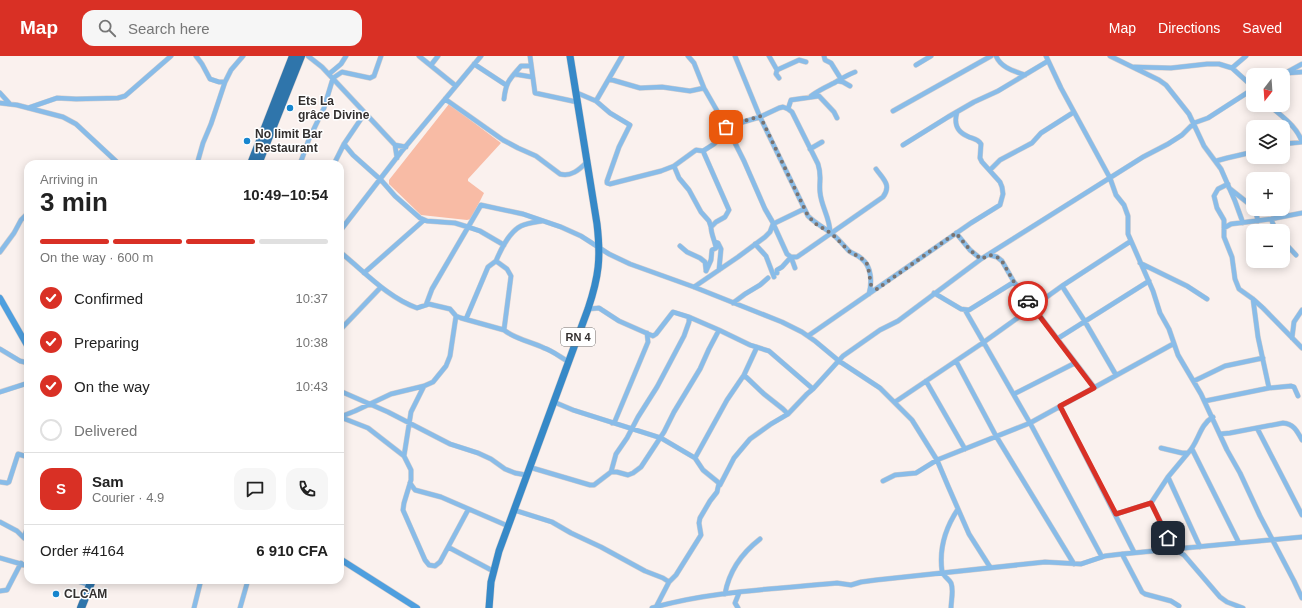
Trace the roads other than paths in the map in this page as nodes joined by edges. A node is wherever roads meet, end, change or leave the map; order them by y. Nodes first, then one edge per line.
1 (171, 56) edge
2 (196, 56) edge
3 (243, 56) edge
4 (291, 56) edge
5 (301, 56) edge
6 (308, 56) edge
7 (346, 56) edge
8 (381, 56) edge
9 (420, 56) edge
10 (438, 56) edge
11 (481, 56) edge
12 (530, 56) edge
13 (570, 56) edge
14 (622, 56) edge
15 (688, 56) edge
16 (735, 56) edge
17 (769, 56) edge
18 (824, 56) edge
19 (931, 56) edge
20 (991, 56) edge
21 (996, 56) edge
22 (1110, 56) edge
23 (1246, 56) edge
24 (1047, 58) edge
25 (806, 62) dead end
26 (474, 64) junction
27 (1302, 64) edge
28 (431, 65) junction
29 (916, 65) dead end
30 (531, 66) junction
31 (1132, 66) junction
32 (1232, 68) junction
33 (777, 70) junction
34 (1290, 71) edge
35 (855, 72) dead end
36 (1302, 72) edge
37 (1290, 73) edge
38 (329, 74) junction
39 (514, 74) junction
40 (1025, 75) junction
41 (532, 77) junction
42 (333, 78) junction
43 (780, 78) dead end
44 (609, 80) junction
45 (840, 80) junction
46 (1246, 81) edge
47 (225, 82) junction
48 (506, 85) junction
49 (456, 86) junction
50 (850, 86) dead end
51 (704, 88) junction
52 (575, 92) junction
53 (0, 93) edge
54 (1246, 93) edge
55 (811, 96) junction
56 (445, 99) junction
57 (504, 99) dead end
58 (596, 101) junction
59 (577, 102) junction
60 (0, 103) edge
61 (10, 104) junction
62 (28, 108) junction
63 (788, 109) junction
64 (893, 111) dead end
65 (957, 112) junction
66 (1074, 112) junction
67 (1277, 112) edge
68 (365, 113) junction
69 (760, 116) junction
70 (837, 118) dead end
71 (1196, 122) junction
72 (726, 127) junction
73 (822, 142) dead end
74 (1302, 142) edge
75 (1290, 143) edge
76 (344, 144) junction
77 (395, 145) junction
78 (903, 145) dead end
79 (406, 147) junction
80 (810, 149) junction
81 (703, 151) junction
82 (1246, 154) edge
83 (397, 158) junction
84 (114, 160) edge
85 (198, 160) edge
86 (252, 160) edge
87 (260, 160) edge
88 (302, 160) edge
89 (336, 160) edge
90 (1216, 161) junction
91 (587, 162) junction
92 (674, 166) junction
93 (876, 169) dead end
94 (990, 170) junction
95 (1110, 178) junction
96 (381, 180) junction
97 (1228, 186) junction
98 (1242, 196) junction
99 (1246, 200) edge
100 (1238, 207) junction
101 (804, 209) junction
102 (1302, 213) edge
103 (1256, 216) edge
104 (24, 217) edge
105 (1272, 219) junction
106 (424, 220) junction
107 (542, 221) junction
108 (1258, 221) junction
109 (1243, 223) junction
110 (773, 224) junction
111 (1274, 224) edge
112 (344, 226) edge
113 (468, 227) junction
114 (711, 227) junction
115 (1224, 228) junction
116 (770, 232) junction
117 (778, 233) junction
118 (831, 233) junction
119 (956, 233) junction
120 (1131, 241) junction
121 (715, 242) junction
122 (755, 244) junction
123 (504, 245) junction
124 (680, 246) dead end
125 (599, 248) junction
126 (1290, 249) edge
127 (0, 252) edge
128 (990, 255) junction
129 (1296, 255) dead end
130 (344, 256) edge
131 (791, 257) junction
132 (981, 259) junction
133 (496, 261) junction
134 (1140, 263) junction
135 (795, 268) dead end
136 (719, 270) junction
137 (706, 271) junction
138 (364, 274) junction
139 (708, 278) junction
140 (768, 278) dead end
141 (1149, 281) junction
142 (1014, 282) junction
143 (871, 285) junction
144 (1062, 286) junction
145 (381, 287) junction
146 (694, 287) junction
147 (877, 289) junction
148 (934, 293) junction
149 (869, 294) junction
150 (0, 298) edge
151 (1253, 298) junction
152 (1207, 299) dead end
153 (733, 303) junction
154 (426, 304) junction
155 (1033, 308) junction
156 (588, 309) junction
157 (965, 310) junction
158 (1302, 310) edge
159 (456, 316) junction
160 (689, 317) junction
161 (466, 319) junction
162 (1084, 320) junction
163 (344, 326) edge
164 (504, 330) junction
165 (719, 330) junction
166 (650, 334) junction
167 (808, 336) junction
168 (1292, 338) junction
169 (1057, 339) junction
170 (24, 340) edge
171 (984, 342) junction
172 (1173, 344) junction
173 (756, 347) junction
174 (1302, 348) edge
175 (0, 349) edge
176 (1263, 358) junction
177 (839, 361) junction
178 (956, 361) junction
179 (24, 362) edge
180 (569, 362) junction
181 (1075, 363) junction
182 (744, 375) junction
183 (1116, 375) junction
184 (926, 381) junction
185 (1194, 381) junction
186 (24, 384) edge
187 (424, 386) junction
188 (1094, 388) junction
189 (1269, 388) junction
190 (813, 389) junction
191 (0, 392) edge
192 (344, 393) edge
193 (1014, 394) junction
194 (1298, 396) dead end
195 (1205, 401) junction
196 (554, 402) junction
197 (895, 402) junction
198 (368, 404) junction
199 (1060, 406) junction
200 (788, 414) junction
201 (344, 415) edge
202 (1213, 417) junction
203 (344, 419) edge
204 (409, 422) junction
205 (615, 423) junction
206 (1030, 423) junction
207 (1257, 428) junction
208 (631, 429) junction
209 (1220, 434) junction
210 (996, 436) junction
211 (661, 438) junction
212 (1302, 440) edge
213 (1161, 448) dead end
214 (965, 449) junction
215 (1190, 451) junction
216 (24, 456) edge
217 (404, 456) junction
218 (695, 458) junction
219 (937, 460) junction
220 (529, 467) junction
221 (611, 472) junction
222 (526, 475) junction
223 (1168, 477) junction
224 (0, 482) edge
225 (884, 482) dead end
226 (410, 483) junction
227 (720, 485) junction
228 (415, 490) junction
229 (407, 494) junction
230 (1151, 503) junction
231 (958, 509) junction
232 (468, 510) junction
233 (514, 510) junction
234 (1116, 514) junction
235 (1302, 515) edge
236 (0, 522) edge
237 (508, 526) junction
238 (24, 538) edge
239 (1302, 538) edge
240 (760, 539) dead end
241 (1273, 540) junction
242 (1238, 543) junction
243 (448, 547) junction
244 (1200, 547) junction
245 (1174, 549) junction
246 (1134, 552) junction
247 (1122, 554) junction
248 (1102, 557) junction
249 (0, 558) edge
250 (344, 562) edge
251 (21, 563) junction
252 (24, 564) edge
253 (1074, 564) junction
254 (990, 567) junction
255 (493, 571) junction
256 (943, 573) junction
257 (669, 582) junction
258 (90, 584) edge
259 (200, 584) edge
260 (247, 584) edge
261 (0, 591) edge
262 (739, 593) junction
263 (725, 594) junction
264 (1302, 598) edge
265 (1179, 606) dead end
266 (654, 607) edge
267 (81, 608) edge
268 (194, 608) edge
269 (240, 608) edge
270 (417, 608) edge
271 (489, 608) edge
272 (738, 608) edge
273 (951, 608) edge
274 (1243, 608) edge

1 - 62 street
2 - 47 street
3 - 47 street
4 - 86 highway
5 - 87 highway
6 - 38 street
7 - 38 street
8 - 42 street
9 - 28 street
10 - 28 street
11 - 26 street
12 - 30 street
13 - 52 main road, RN 4
14 - 44 street
15 - 51 street
16 - 69 street
17 - 33 street
18 - 45 street
19 - 29 street
20 - 64 street
21 - 40 street
22 - 31 street
23 - 32 street
24 - 40 street
24 - 66 street
25 - 33 street
26 - 48 street
26 - 49 street
27 - 34 street
28 - 49 street
30 - 39 street
30 - 41 street
31 - 32 street
31 - 71 street
32 - 46 street
33 - 43 street
35 - 45 street
36 - 37 street
38 - 42 street
39 - 41 street
39 - 48 street
40 - 65 street
41 - 59 street
42 - 68 street
42 - 88 street
44 - 51 street
44 - 58 street
45 - 50 street
45 - 55 street
47 - 85 street
48 - 57 street
49 - 56 street
51 - 72 street
52 - 58 street
52 - 59 main road, RN 4
53 - 61 street
54 - 71 street
55 - 63 street
55 - 70 street
56 - 79 street
56 - 91 street
58 - 92 street
59 - 91 main road, RN 4
60 - 61 street
61 - 62 street
62 - 84 street
63 - 69 street
63 - 80 street
65 - 78 street
65 - 94 street
66 - 94 street
66 - 95 street
67 - 74 street
68 - 76 street
68 - 77 street
69 - 72 street
69 - 101 street
71 - 90 street
71 - 95 street
72 - 81 street
72 - 110 street
73 - 80 street
74 - 75 street
76 - 89 street
76 - 96 street
77 - 79 street
77 - 83 street
79 - 83 street
80 - 118 street
81 - 92 street
81 - 114 street
82 - 90 street
83 - 96 street
90 - 97 street
91 - 125 main road, RN 4
92 - 114 street
93 - 118 street
94 - 119 street
95 - 120 street
95 - 128 street
96 - 106 street
96 - 112 street
97 - 98 street
97 - 100 street
97 - 115 street
98 - 99 street
98 - 100 street
100 - 109 street
101 - 110 street
101 - 118 street
102 - 105 street
103 - 108 street
104 - 127 street
105 - 108 street
105 - 111 street
106 - 113 street
106 - 138 street
107 - 113 street
107 - 123 street
107 - 125 street
108 - 109 street
109 - 115 street
110 - 116 street
110 - 117 street
113 - 123 street
113 - 154 street
114 - 121 street
115 - 151 street
116 - 117 street
116 - 122 street
117 - 131 street
118 - 131 street
118 - 143 street
119 - 132 street
119 - 147 street
120 - 134 street
120 - 144 street
121 - 136 street
121 - 137 street
122 - 131 street
122 - 136 street
123 - 133 street
124 - 137 street
125 - 146 street
125 - 156 main road, RN 4
126 - 129 street
128 - 132 street
128 - 142 street
130 - 138 street
131 - 135 street
132 - 148 street
133 - 161 street
133 - 164 street
134 - 141 street
134 - 152 street
136 - 139 street
137 - 139 street
138 - 145 street
139 - 146 street
140 - 153 street
141 - 162 street
141 - 172 street
142 - 155 street
142 - 157 street
143 - 147 street
143 - 149 street
144 - 155 street
144 - 162 street
145 - 154 street
145 - 163 street
146 - 153 street
147 - 149 street
148 - 157 street
148 - 177 street
149 - 167 street
150 - 170 main road
151 - 168 street
151 - 176 street
153 - 167 street
154 - 159 street
155 - 169 street
155 - 171 street
156 - 166 street
156 - 180 main road, RN 4
157 - 171 street
158 - 168 street
159 - 161 street
159 - 187 street
160 - 165 street
160 - 166 street
160 - 208 street
161 - 164 street
162 - 169 street
162 - 183 street
164 - 180 street
165 - 173 street
165 - 211 street
166 - 205 street
167 - 177 street
168 - 174 street
169 - 181 street
171 - 178 street
171 - 193 street
172 - 183 street
172 - 185 street
173 - 182 street
173 - 190 street
175 - 179 street
176 - 185 street
176 - 189 street
177 - 190 street
177 - 197 street
178 - 184 street
178 - 210 street
180 - 196 main road, RN 4
181 - 188 street
181 - 193 street
182 - 200 street
182 - 218 street
183 - 188 street
184 - 197 street
184 - 214 street
185 - 195 street
186 - 191 street
187 - 198 street
187 - 204 street
188 - 199 street
189 - 194 street
189 - 195 street
190 - 200 street
192 - 198 street
193 - 206 street
195 - 202 street
196 - 205 street
196 - 220 main road, RN 4
197 - 219 street
198 - 201 street
198 - 204 street
199 - 206 street
199 - 234 street
200 - 227 street
202 - 209 street
202 - 215 street
203 - 217 street
204 - 217 street
204 - 222 street
205 - 208 street
206 - 210 street
206 - 248 street
207 - 209 street
207 - 212 street
207 - 235 street
208 - 211 street
208 - 221 street
209 - 241 street
210 - 214 street
210 - 253 street
211 - 218 street
211 - 221 street
213 - 215 street
214 - 219 street
215 - 223 street
215 - 242 street
216 - 224 street
217 - 226 street
218 - 227 street
219 - 225 street
219 - 231 street
220 - 221 street
220 - 222 main road, RN 4
222 - 233 main road, RN 4
223 - 230 street
223 - 244 street
226 - 228 street
226 - 229 street
227 - 257 street
228 - 229 street
228 - 232 street
229 - 243 street
230 - 234 street
230 - 245 street
231 - 254 street
231 - 256 street
232 - 237 street
232 - 243 street
233 - 237 main road, RN 4
233 - 257 street
234 - 246 street
236 - 238 street
237 - 255 main road, RN 4
239 - 241 street
240 - 263 street
241 - 242 street
241 - 264 street
242 - 244 street
243 - 255 street
244 - 245 street
245 - 246 street
245 - 274 street
246 - 247 street
247 - 248 street
247 - 265 street
248 - 253 street
249 - 251 street
250 - 270 main road
251 - 252 street
251 - 261 street
253 - 254 street
254 - 256 street
255 - 271 main road, RN 4
256 - 262 street
256 - 273 street
257 - 266 street
258 - 267 highway
259 - 268 street
260 - 269 street
262 - 263 street
262 - 272 street
263 - 266 street

